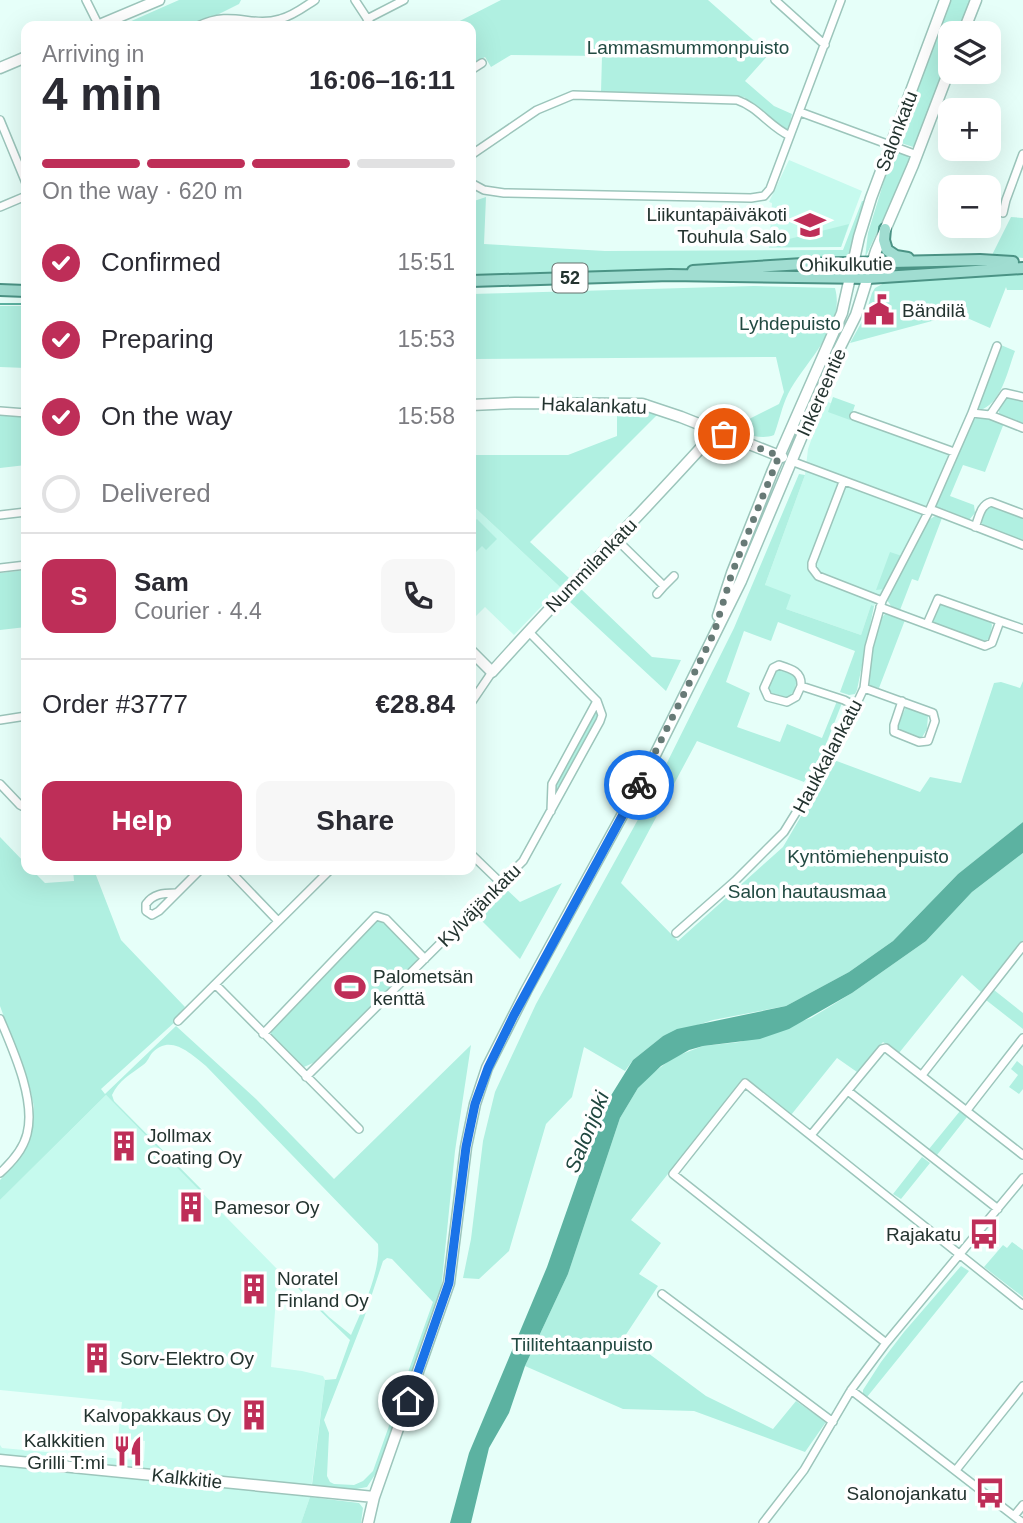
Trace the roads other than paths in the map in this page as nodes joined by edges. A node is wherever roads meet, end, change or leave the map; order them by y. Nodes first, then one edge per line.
1 (86, 0) edge
2 (159, 0) edge
3 (315, 0) edge
4 (355, 0) edge
5 (404, 0) edge
6 (775, 0) edge
7 (841, 0) edge
8 (945, 0) edge
9 (976, 0) edge
10 (96, 21) edge
11 (110, 21) edge
12 (209, 21) edge
13 (242, 21) edge
14 (271, 21) edge
15 (369, 21) edge
16 (373, 21) edge
17 (968, 21) edge
18 (825, 45) junction
19 (21, 59) edge
20 (482, 63) dead end
21 (476, 67) edge
22 (0, 68) edge
23 (944, 84) edge
24 (800, 112) junction
25 (0, 120) edge
26 (790, 136) junction
27 (890, 145) junction
28 (476, 152) edge
29 (1023, 154) edge
30 (917, 155) junction
31 (21, 171) edge
32 (476, 186) edge
33 (21, 198) edge
34 (0, 207) edge
35 (1003, 213) dead end
36 (885, 229) junction
37 (924, 261) junction
38 (853, 264) junction
39 (872, 264) junction
40 (1023, 266) edge
41 (670, 275) junction
42 (850, 278) junction
43 (868, 278) junction
44 (476, 281) edge
45 (0, 290) edge
46 (21, 291) edge
47 (997, 346) dead end
48 (1023, 397) edge
49 (476, 405) edge
50 (0, 411) edge
51 (21, 413) edge
52 (972, 413) junction
53 (990, 415) junction
54 (854, 416) dead end
55 (1023, 428) edge
56 (716, 431) junction
57 (954, 452) junction
58 (779, 456) junction
59 (791, 461) junction
60 (843, 482) junction
61 (929, 511) junction
62 (21, 513) edge
63 (1023, 514) edge
64 (0, 515) edge
65 (975, 527) junction
66 (615, 539) junction
67 (1023, 545) edge
68 (21, 566) edge
69 (0, 568) edge
70 (674, 576) dead end
71 (664, 586) junction
72 (657, 594) dead end
73 (881, 604) junction
74 (1000, 621) junction
75 (927, 624) junction
76 (1023, 629) edge
77 (528, 631) junction
78 (714, 633) junction
79 (476, 657) edge
80 (492, 672) junction
81 (801, 686) junction
82 (864, 688) junction
83 (476, 696) edge
84 (597, 701) junction
85 (902, 701) junction
86 (855, 706) junction
87 (21, 717) edge
88 (0, 720) edge
89 (0, 784) edge
90 (21, 806) edge
91 (551, 813) junction
92 (476, 859) edge
93 (195, 875) edge
94 (236, 875) edge
95 (325, 875) edge
96 (501, 883) junction
97 (175, 893) dead end
98 (278, 921) junction
99 (676, 933) dead end
100 (1023, 946) edge
101 (425, 959) junction
102 (216, 985) junction
103 (0, 1019) edge
104 (178, 1021) dead end
105 (262, 1034) junction
106 (1023, 1038) edge
107 (922, 1075) junction
108 (306, 1077) junction
109 (848, 1091) junction
110 (967, 1110) junction
111 (359, 1129) dead end
112 (811, 1135) junction
113 (1023, 1155) edge
114 (0, 1173) edge
115 (1023, 1178) edge
116 (998, 1209) junction
117 (961, 1255) junction
118 (662, 1294) dead end
119 (1023, 1305) edge
120 (886, 1343) junction
121 (1023, 1386) edge
122 (851, 1390) junction
123 (833, 1422) junction
124 (0, 1460) edge
125 (956, 1470) junction
126 (374, 1497) junction
127 (1023, 1505) edge
128 (1014, 1516) junction
129 (368, 1523) edge
130 (763, 1523) edge
131 (1023, 1523) edge

1 - 10 street
2 - 11 street
3 - 14 street
4 - 15 street
5 - 16 street
6 - 18 street
7 - 18 street
8 - 27 street, Salonkatu
9 - 17 street
12 - 13 street
18 - 24 street
19 - 22 street
20 - 21 street
23 - 30 street, Salonkatu
24 - 26 street
24 - 27 street
25 - 31 street
26 - 28 street
26 - 32 street
27 - 30 street
27 - 38 street, Salonkatu
29 - 35 street
30 - 36 street, Salonkatu
33 - 34 street
36 - 37 main road
36 - 39 street, Salonkatu
37 - 39 main road, Ohikulkutie / 52
37 - 40 main road, Ohikulkutie / 52
38 - 39 main road, Ohikulkutie / 52
38 - 41 main road, Ohikulkutie / 52
38 - 42 street, Inkereentie
39 - 43 street, Inkereentie
40 - 43 main road, Ohikulkutie / 52
41 - 42 main road, Ohikulkutie / 52
41 - 44 main road, Ohikulkutie / 52
42 - 43 main road, Ohikulkutie / 52
42 - 58 street, Inkereentie
43 - 59 street, Inkereentie
45 - 46 main road
47 - 52 street, Haukkalankatu
48 - 53 street
49 - 56 street, Hakalankatu
50 - 51 street
52 - 53 street
52 - 57 street, Haukkalankatu
53 - 55 street
54 - 57 street
56 - 58 street, Hakalankatu
56 - 66 street, Nummilankatu
57 - 61 street, Haukkalankatu
58 - 59 street, Hakalankatu
58 - 78 street, Inkereentie
59 - 60 street
59 - 78 street, Inkereentie
60 - 61 street
60 - 73 street
61 - 65 street
61 - 73 street, Haukkalankatu
62 - 64 street
63 - 65 street
65 - 67 street
66 - 71 street
66 - 77 street, Nummilankatu
68 - 69 street
70 - 71 street
71 - 72 street
73 - 75 street
73 - 82 street, Haukkalankatu
74 - 75 street
74 - 75 street
74 - 76 street
77 - 80 street, Nummilankatu
77 - 84 street
78 - 126 street, Inkereentie
79 - 80 street
80 - 83 street, Nummilankatu
81 - 81 street
81 - 86 street
82 - 85 street
82 - 86 street, Haukkalankatu
84 - 91 street, Kylväjänkatu
84 - 91 street, Kylväjänkatu
85 - 85 street
86 - 99 street, Haukkalankatu
87 - 88 street
89 - 90 street
91 - 96 street, Kylväjänkatu
92 - 96 street
93 - 97 street
94 - 98 street
95 - 98 street
96 - 101 street, Kylväjänkatu
98 - 102 street
100 - 107 street
101 - 105 street
101 - 108 street, Kylväjänkatu
102 - 104 street
102 - 105 street
103 - 114 street
105 - 108 street
106 - 110 street
107 - 109 street
107 - 110 street
108 - 111 street
109 - 112 street
109 - 116 street
110 - 113 street
112 - 117 street
112 - 120 street
115 - 116 street
116 - 117 street
117 - 119 street
117 - 120 street
118 - 123 street
120 - 122 street
121 - 125 street
122 - 123 street
122 - 125 street
123 - 130 street
124 - 126 street, Kalkkitie
125 - 128 street
126 - 129 street, Inkereentie
127 - 128 street
128 - 131 street

